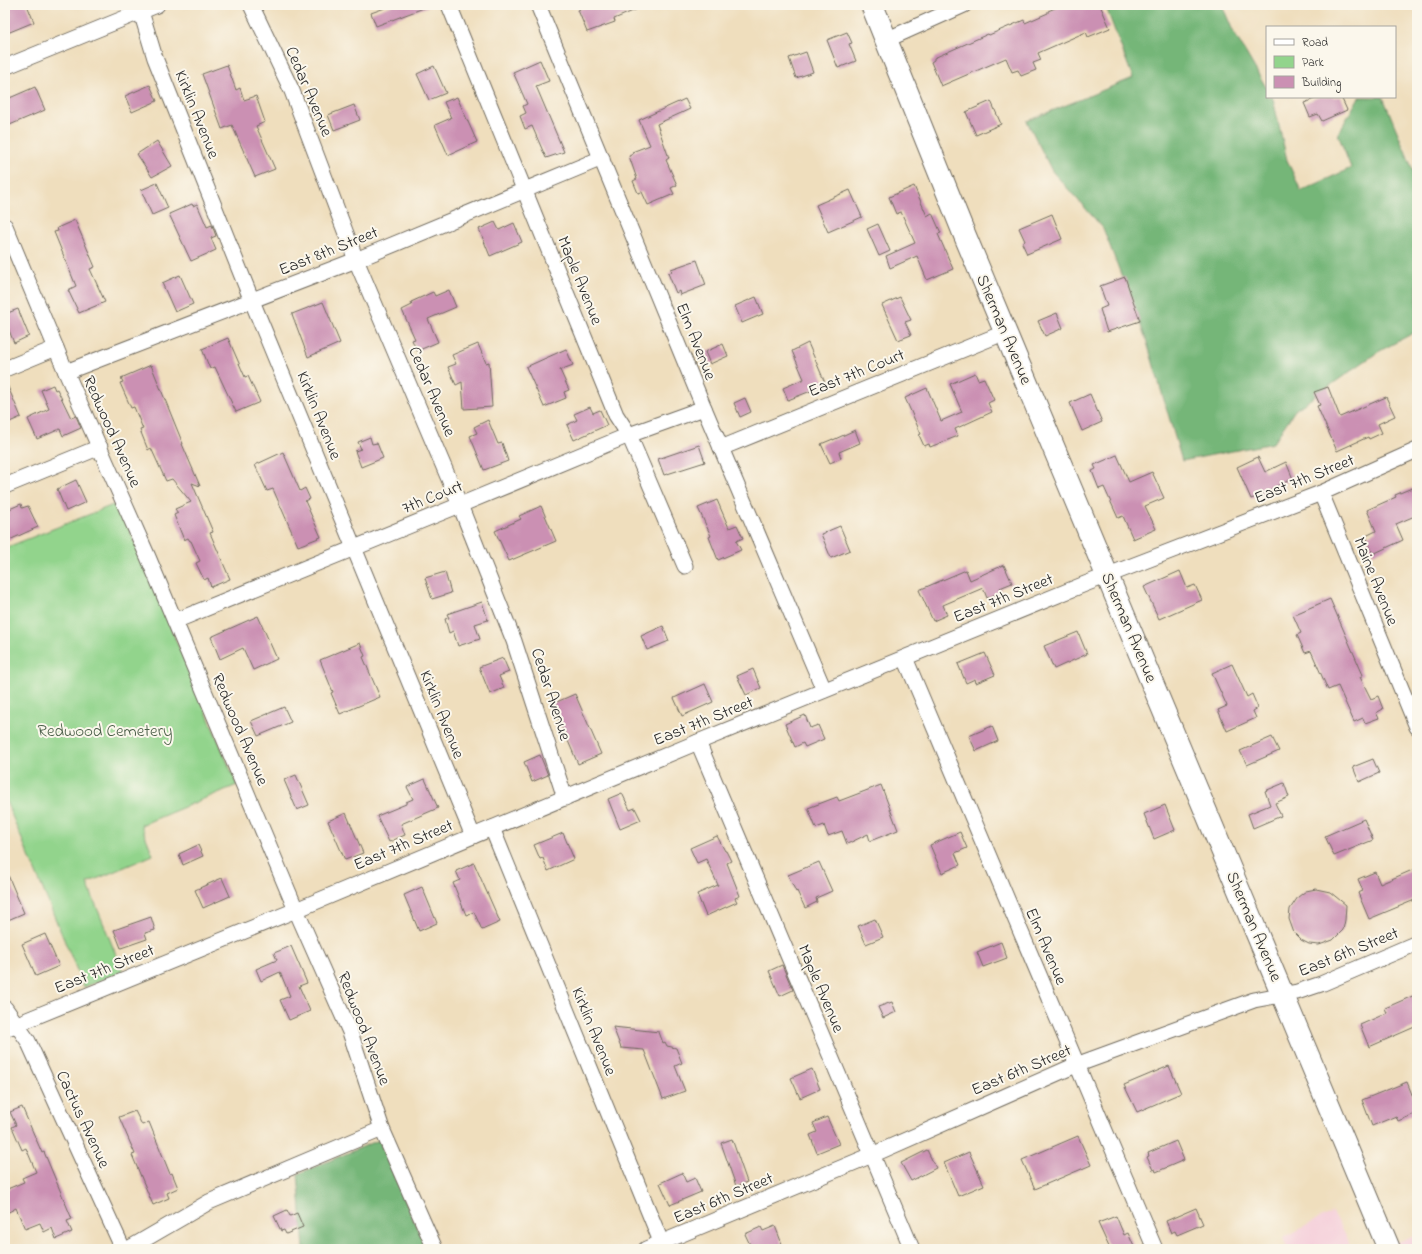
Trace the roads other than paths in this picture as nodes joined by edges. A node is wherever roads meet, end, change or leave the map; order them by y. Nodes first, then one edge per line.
1 (157, 5) edge
2 (251, 5) edge
3 (448, 5) edge
4 (538, 5) edge
5 (872, 5) edge
6 (964, 5) edge
7 (141, 8) edge
8 (886, 40) junction
9 (5, 67) edge
10 (602, 158) junction
11 (524, 191) junction
12 (5, 226) edge
13 (356, 260) junction
14 (252, 301) junction
15 (1006, 332) junction
16 (56, 348) junction
17 (5, 368) edge
18 (66, 372) junction
19 (704, 408) junction
20 (629, 435) junction
21 (100, 447) junction
22 (721, 448) junction
23 (1417, 450) edge
24 (5, 486) edge
25 (1321, 493) junction
26 (460, 506) junction
27 (354, 548) junction
28 (685, 566) dead end
29 (1108, 575) junction
30 (175, 621) junction
31 (905, 658) junction
32 (824, 690) junction
33 (1413, 704) edge
34 (1417, 727) edge
35 (698, 742) junction
36 (565, 798) junction
37 (492, 828) junction
38 (473, 836) junction
39 (296, 910) junction
40 (1417, 943) edge
41 (1283, 994) junction
42 (5, 1008) edge
43 (10, 1027) edge
44 (1076, 1066) junction
45 (382, 1129) junction
46 (872, 1155) junction
47 (662, 1246) edge
48 (123, 1249) edge
49 (128, 1249) edge
50 (435, 1249) edge
51 (646, 1249) edge
52 (912, 1249) edge
53 (1155, 1249) edge
54 (1389, 1249) edge

1 - 7 street
2 - 13 street, Cedar Avenue
3 - 11 street, Maple Avenue
4 - 10 street, Elm Avenue
5 - 8 street, Sherman Avenue
6 - 8 street
7 - 9 street
7 - 14 street, Kirklin Avenue
8 - 15 street, Sherman Avenue
10 - 11 street, East 8th Street
10 - 19 street, Elm Avenue
11 - 13 street, East 8th Street
11 - 20 street, Maple Avenue
12 - 16 street, Redwood Avenue
13 - 14 street, East 8th Street
13 - 26 street, Cedar Avenue
14 - 18 street, East 8th Street
14 - 27 street, Kirklin Avenue
15 - 22 street, East 7th Court
15 - 29 street, Sherman Avenue
16 - 17 street
16 - 18 street, Redwood Avenue
18 - 21 street, Redwood Avenue
19 - 20 street, 7th Court
19 - 22 street, Elm Avenue
20 - 26 street, 7th Court
20 - 28 street, Maple Avenue
21 - 24 street
21 - 30 street, Redwood Avenue
22 - 32 street, Elm Avenue
23 - 25 street, East 7th Street
25 - 29 street, East 7th Street
25 - 33 street, Maine Avenue
26 - 27 street, 7th Court
26 - 36 street, Cedar Avenue
27 - 30 street, 7th Court
27 - 38 street, Kirklin Avenue
29 - 31 street, East 7th Street
29 - 41 street, Sherman Avenue
30 - 39 street, Redwood Avenue
31 - 32 street, East 7th Street
31 - 44 street, Elm Avenue
32 - 35 street, East 7th Street
33 - 34 street, Maine Avenue
35 - 36 street, East 7th Street
35 - 46 street, Maple Avenue
36 - 37 street, East 7th Street
37 - 38 street, East 7th Street
37 - 47 street, Kirklin Avenue
38 - 39 street, East 7th Street
39 - 43 street, East 7th Street
39 - 45 street, Redwood Avenue
40 - 41 street, East 6th Street
41 - 44 street, East 6th Street
41 - 54 street, Sherman Avenue
42 - 43 street, Cactus Avenue
43 - 48 street, Cactus Avenue
44 - 46 street, East 6th Street
44 - 53 street, Elm Avenue
45 - 49 street
45 - 50 street, Redwood Avenue
46 - 47 street, East 6th Street
46 - 52 street, Maple Avenue
47 - 51 street, East 6th Street

